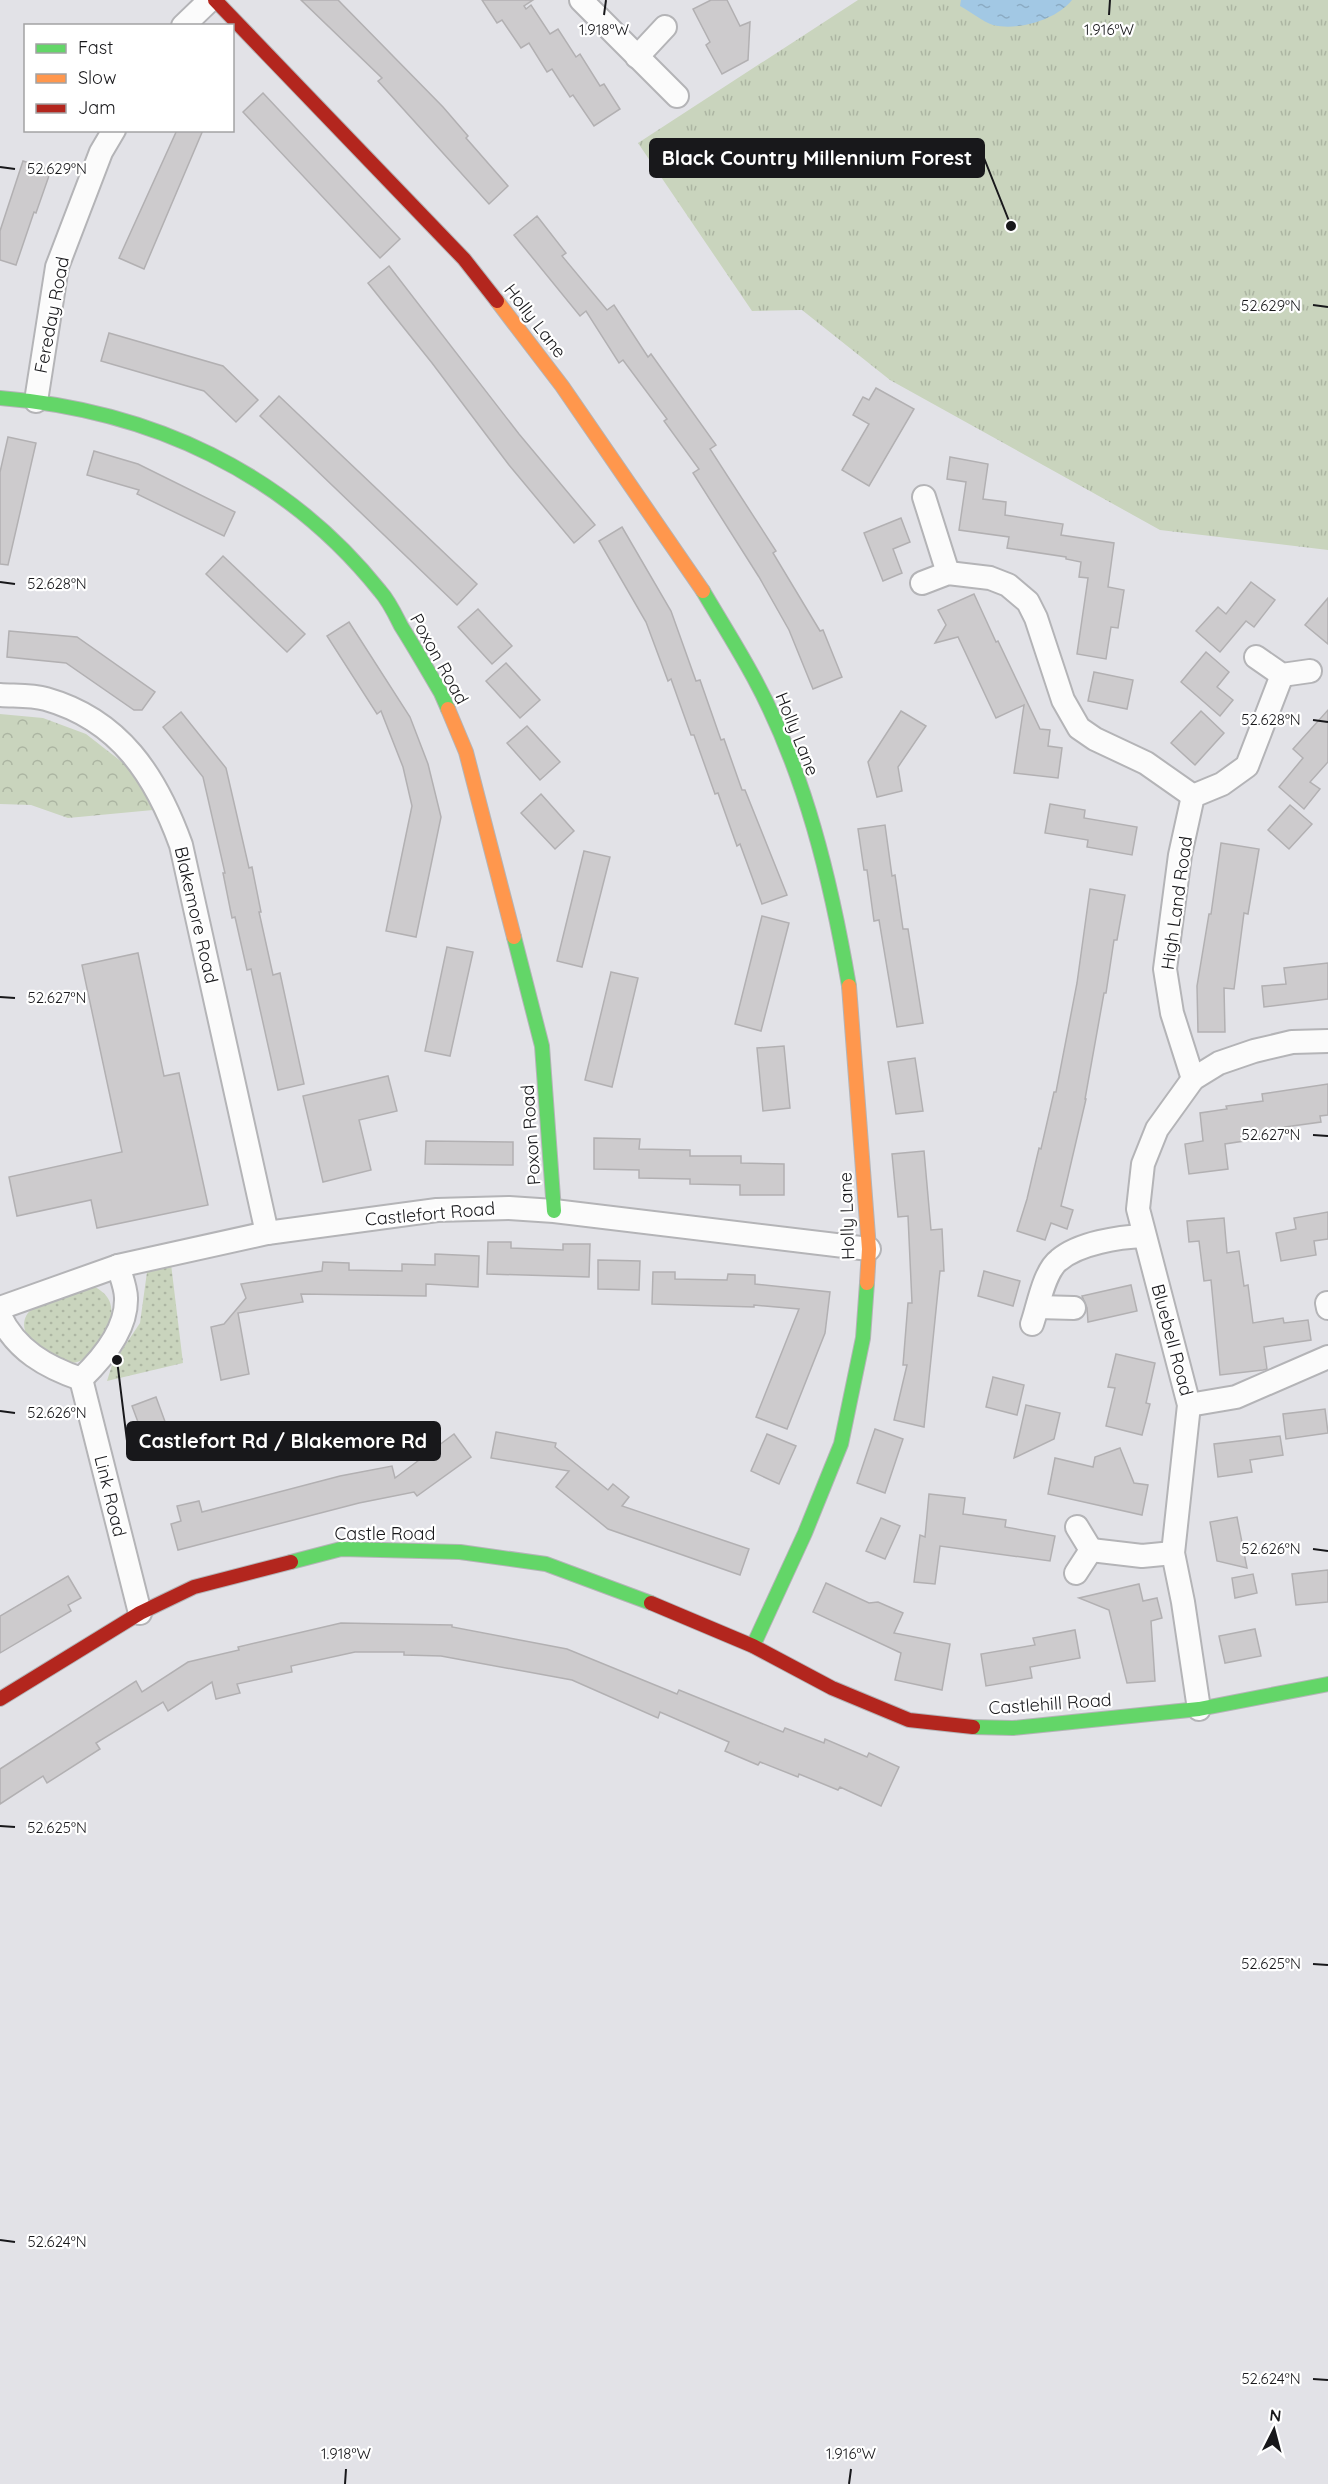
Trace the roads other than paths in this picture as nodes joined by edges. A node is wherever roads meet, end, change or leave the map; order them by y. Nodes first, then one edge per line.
1 (210, 0) edge
2 (215, 0) edge
3 (581, 0) edge
4 (185, 24) edge
5 (664, 27) dead end
6 (637, 57) junction
7 (677, 96) dead end
8 (113, 132) edge
9 (0, 398) edge
10 (36, 401) junction
11 (924, 497) dead end
12 (948, 573) junction
13 (922, 583) dead end
14 (1256, 657) dead end
15 (1310, 671) dead end
16 (1282, 675) junction
17 (0, 694) edge
18 (1193, 796) junction
19 (1328, 1041) edge
20 (1193, 1079) junction
21 (554, 1211) junction
22 (267, 1233) junction
23 (1144, 1236) junction
24 (869, 1249) junction
25 (118, 1266) junction
26 (1327, 1303) edge
27 (0, 1308) edge
28 (1074, 1308) dead end
29 (1328, 1308) edge
30 (0, 1316) edge
31 (1328, 1357) edge
32 (81, 1379) junction
33 (1189, 1405) junction
34 (1077, 1527) dead end
35 (1091, 1550) junction
36 (1173, 1553) junction
37 (1076, 1573) dead end
38 (140, 1613) junction
39 (753, 1646) junction
40 (1328, 1684) edge
41 (0, 1699) edge
42 (1199, 1709) junction

1 - 4 street
2 - 24 street, Holly Lane
3 - 6 street
5 - 6 street
6 - 7 street
8 - 10 street, Fereday Road
9 - 10 street, Poxon Road
10 - 21 street, Poxon Road
11 - 12 street
12 - 13 street
12 - 18 street
14 - 16 street
15 - 16 street
16 - 18 street
17 - 22 street, Blakemore Road
18 - 20 street, High Land Road
19 - 20 street, Bluebell Road
20 - 23 street, Bluebell Road
21 - 22 street, Castlefort Road
21 - 24 street, Castlefort Road
22 - 25 street, Castlefort Road
23 - 28 street
23 - 33 street, Bluebell Road
24 - 39 street, Holly Lane
25 - 27 street, Castlefort Road
25 - 32 street
26 - 29 street
30 - 32 street
31 - 33 street
32 - 38 street, Link Road
33 - 36 street, Bluebell Road
34 - 35 street
35 - 36 street
35 - 37 street
36 - 42 street, Bluebell Road
38 - 39 street, Castle Road
38 - 41 street, Castle Road
39 - 42 street, Castlehill Road
40 - 42 street, Castlehill Road

